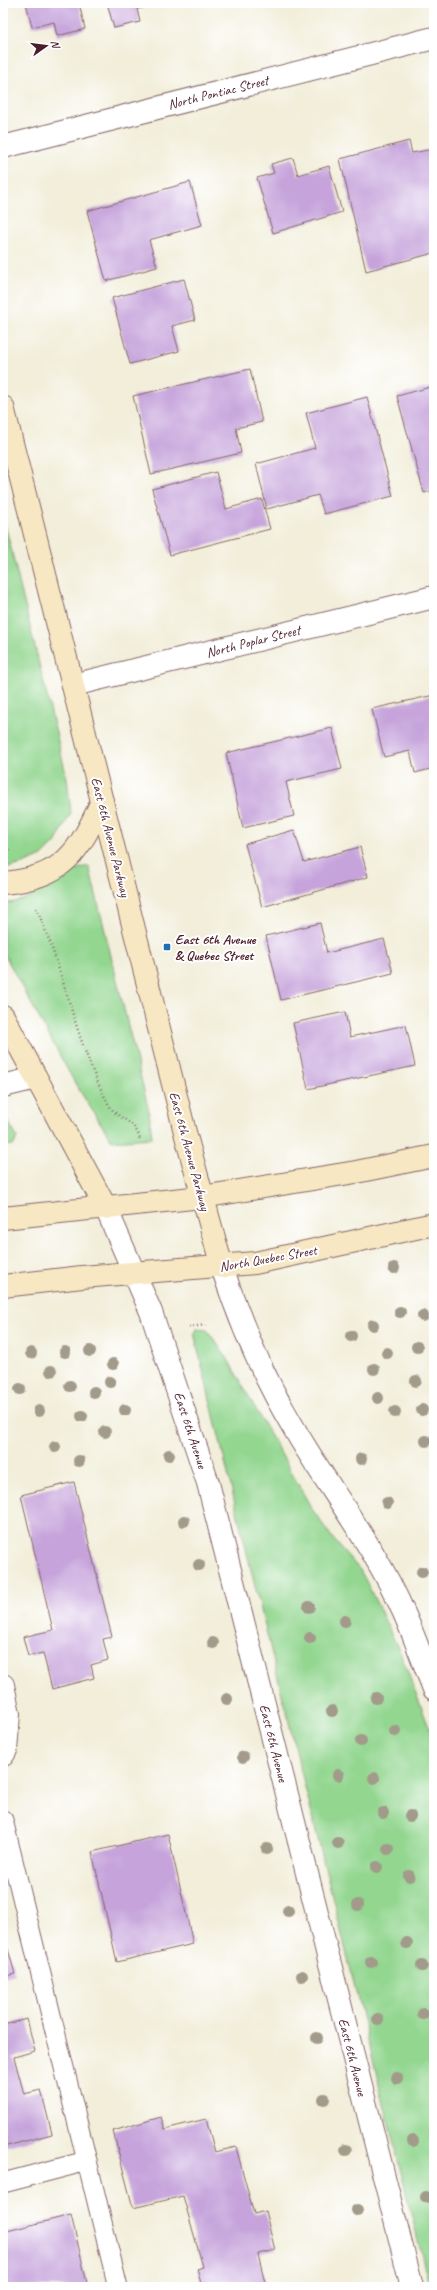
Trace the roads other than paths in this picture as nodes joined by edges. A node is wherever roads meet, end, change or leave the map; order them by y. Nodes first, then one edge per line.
1 (434, 38) edge
2 (3, 147) edge
3 (3, 407) edge
4 (434, 596) edge
5 (73, 685) junction
6 (102, 801) junction
7 (14, 882) edge
8 (3, 1016) edge
9 (36, 1078) junction
10 (3, 1086) edge
11 (434, 1156) edge
12 (202, 1197) junction
13 (106, 1208) junction
14 (3, 1218) edge
15 (434, 1224) edge
16 (222, 1267) junction
17 (136, 1274) junction
18 (3, 1286) edge
19 (3, 1685) edge
20 (434, 1689) edge
21 (3, 1755) edge
22 (3, 1820) edge
23 (87, 2161) junction
24 (3, 2183) edge
25 (118, 2287) edge
26 (412, 2287) edge

1 - 2 street, North Pontiac Street
3 - 5 main road, East 6th Avenue Parkway
4 - 5 street, North Poplar Street
5 - 6 main road, East 6th Avenue Parkway
6 - 7 main road
6 - 12 main road, East 6th Avenue Parkway
8 - 9 main road
9 - 10 street
9 - 13 main road
11 - 12 main road
12 - 13 main road
12 - 16 main road, East 6th Avenue Parkway
13 - 14 main road
13 - 17 street, East 6th Avenue
15 - 16 main road, North Quebec Street
16 - 17 main road, North Quebec Street
16 - 20 street
17 - 18 main road, North Quebec Street
17 - 26 street, East 6th Avenue
19 - 21 street
22 - 23 lane
23 - 24 lane
23 - 25 lane

